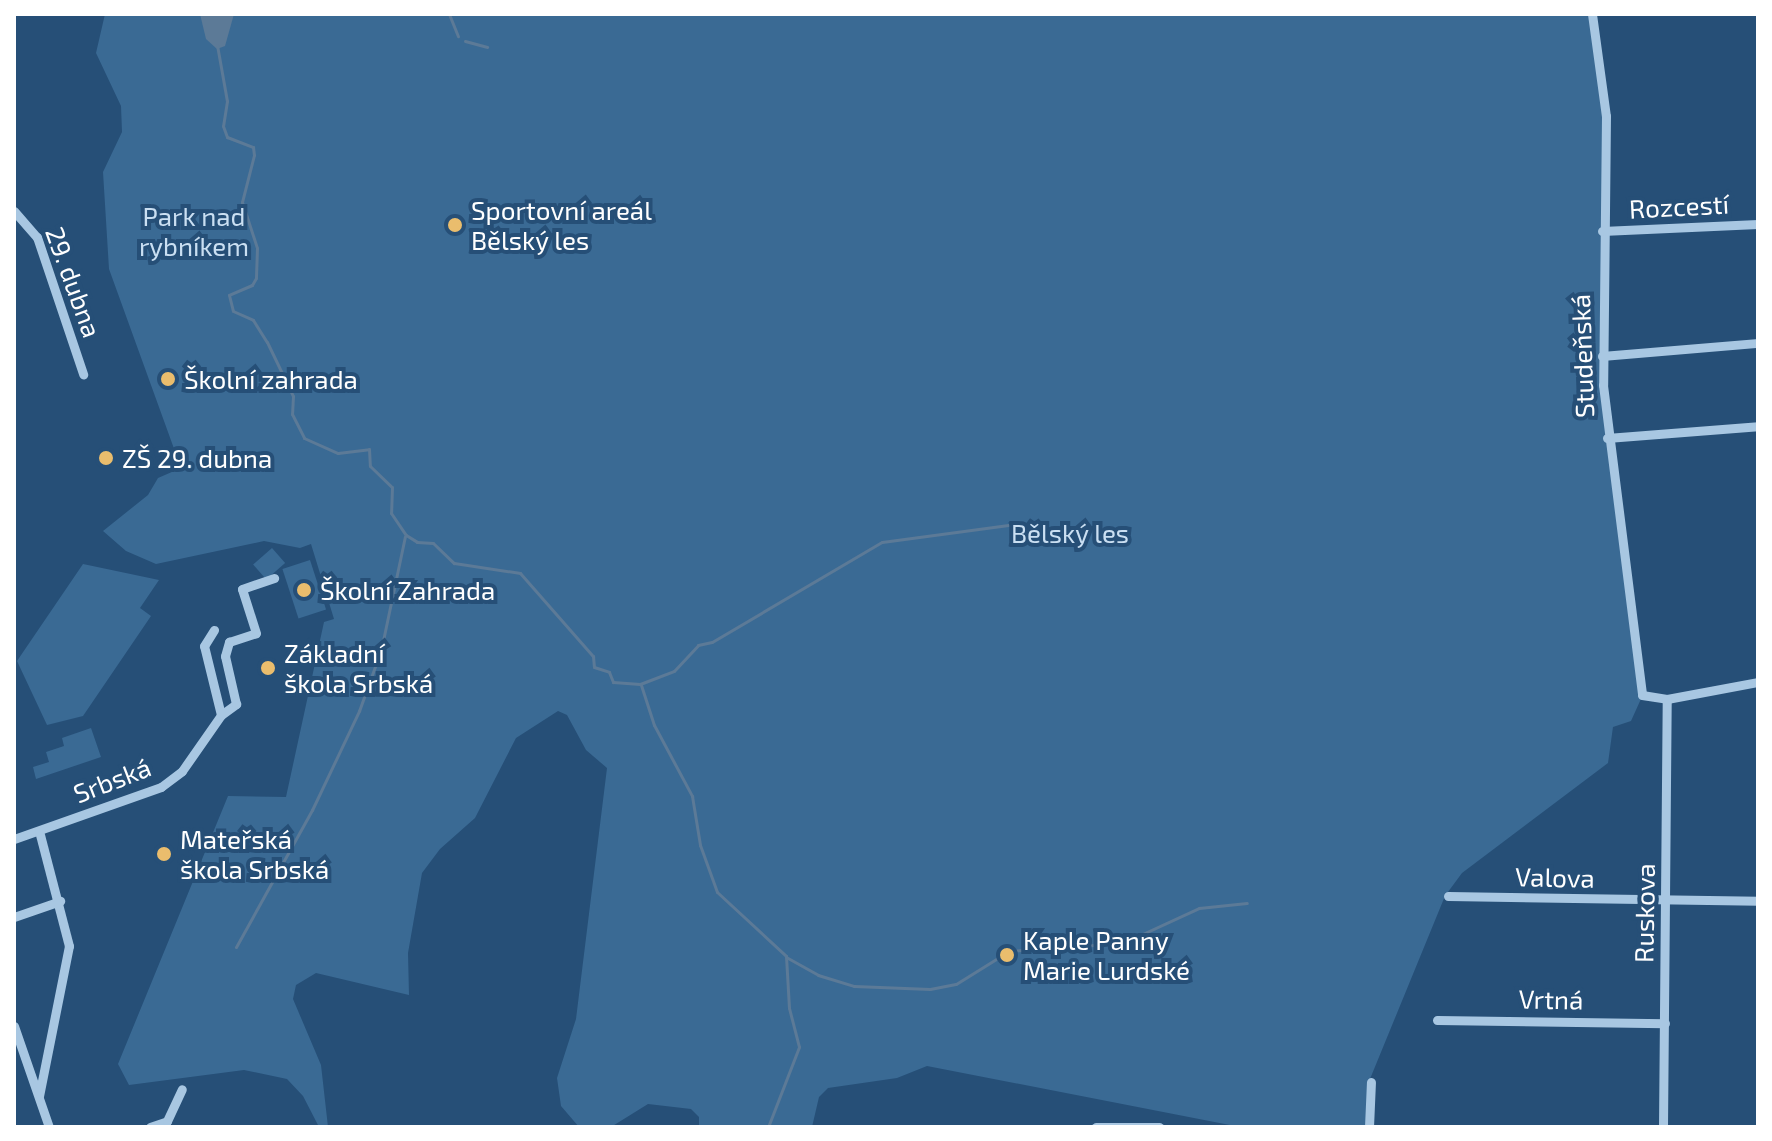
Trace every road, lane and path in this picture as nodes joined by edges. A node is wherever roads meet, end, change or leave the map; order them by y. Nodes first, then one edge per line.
1 (1592, 14) edge
2 (14, 211) edge
3 (1758, 224) edge
4 (1602, 231) junction
5 (1758, 343) edge
6 (1602, 356) junction
7 (83, 374) dead end
8 (1758, 426) edge
9 (1607, 438) junction
10 (274, 578) dead end
11 (214, 630) dead end
12 (1758, 682) edge
13 (1667, 699) junction
14 (221, 715) junction
15 (39, 831) junction
16 (14, 839) edge
17 (1448, 896) dead end
18 (60, 901) junction
19 (1666, 901) junction
20 (1758, 901) edge
21 (14, 917) edge
22 (1437, 1020) dead end
23 (1665, 1023) junction
24 (14, 1026) edge
25 (1371, 1082) dead end
26 (182, 1089) dead end
27 (39, 1096) junction
28 (49, 1127) edge
29 (150, 1127) edge
30 (1096, 1127) edge
31 (1159, 1127) edge
32 (1369, 1127) edge
33 (1663, 1127) edge

1 - 4 street, Studeňská
2 - 7 street, 29. dubna
3 - 4 street, Rozcestí
4 - 6 street, Studeňská
5 - 6 street
6 - 9 street, Studeňská
8 - 9 street
9 - 13 street, Studeňská
10 - 14 street, Srbská
11 - 14 street
12 - 13 street
13 - 19 street, Ruskova
14 - 15 street, Srbská
15 - 16 street, Srbská
15 - 18 street
17 - 19 street, Valova
18 - 21 street
18 - 27 street
19 - 20 street, Valova
19 - 23 street, Ruskova
22 - 23 street, Vrtná
23 - 33 street, Ruskova
24 - 27 street
25 - 32 street
26 - 29 street
27 - 28 street
30 - 31 street

